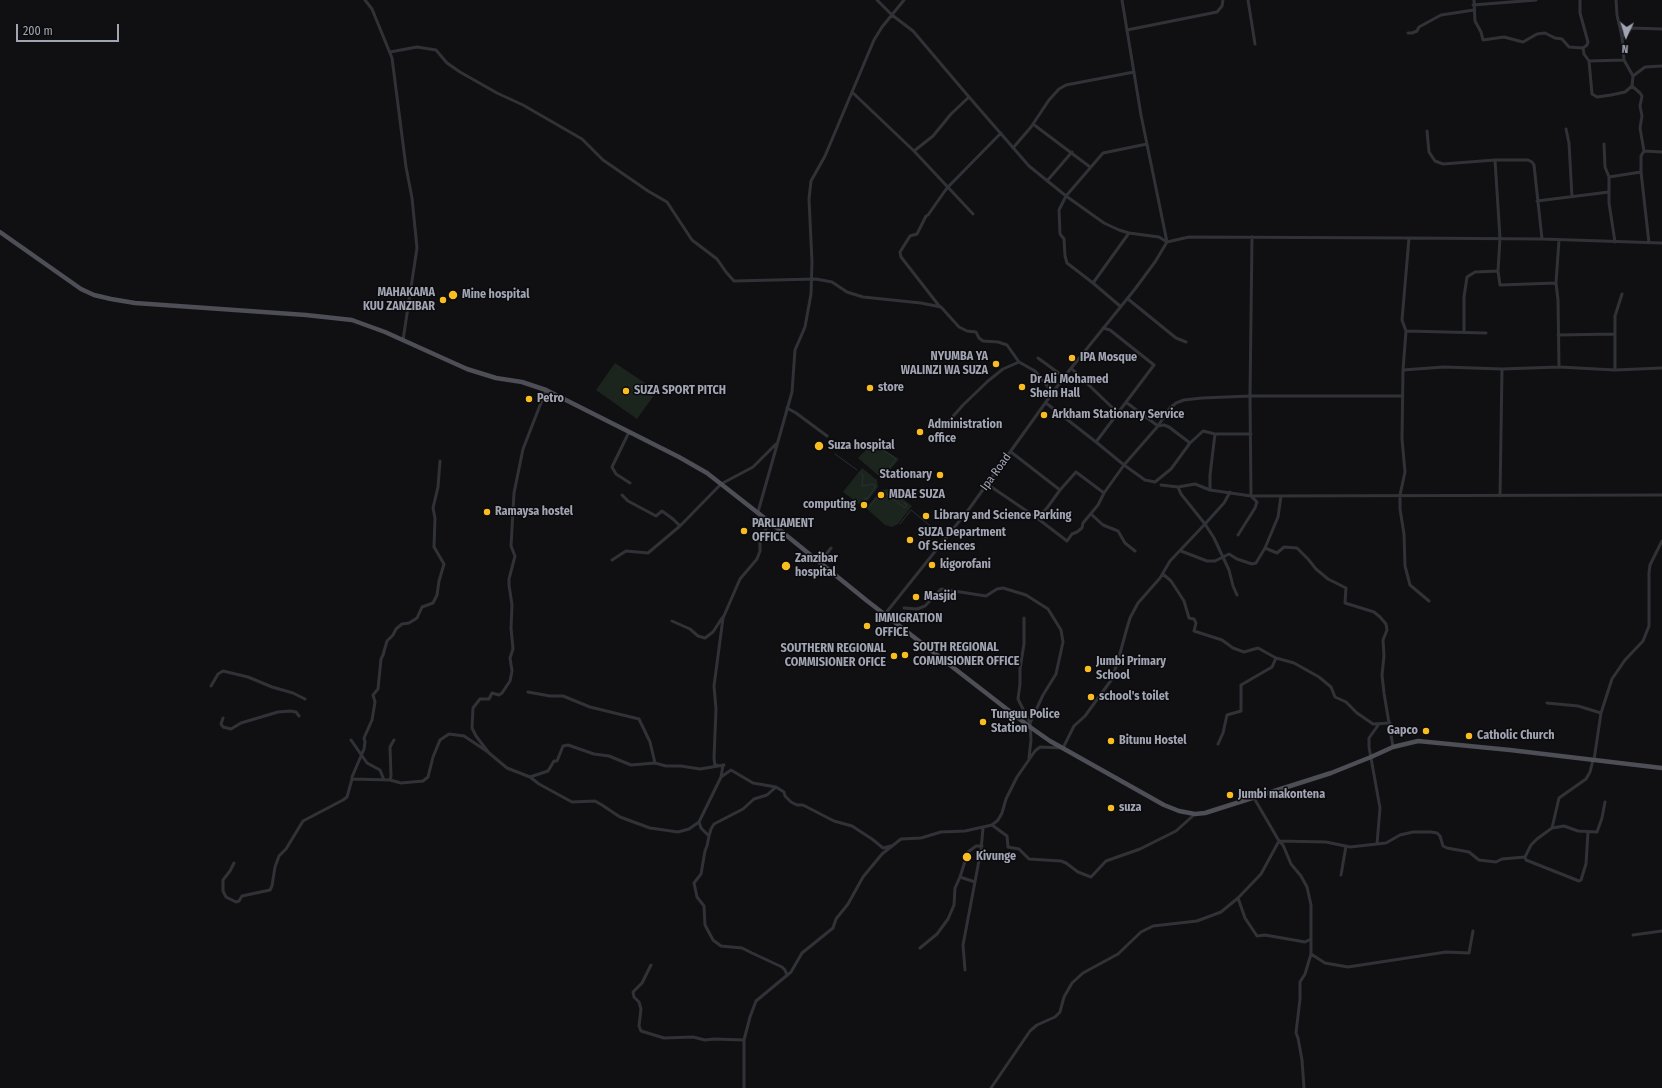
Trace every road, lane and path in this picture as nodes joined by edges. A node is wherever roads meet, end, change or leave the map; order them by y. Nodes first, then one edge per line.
1 (365, 0) edge
2 (877, 0) edge
3 (904, 0) edge
4 (1122, 0) edge
5 (1223, 0) edge
6 (1248, 0) edge
7 (1474, 0) edge
8 (1536, 0) edge
9 (1580, 0) edge
10 (1616, 0) edge
11 (1474, 5) junction
12 (1474, 10) junction
13 (892, 15) junction
14 (1662, 29) edge
15 (1127, 30) junction
16 (1408, 33) dead end
17 (1622, 38) junction
18 (1255, 44) dead end
19 (1582, 48) junction
20 (390, 52) junction
21 (1624, 60) junction
22 (1589, 61) junction
23 (1662, 66) edge
24 (1134, 72) junction
25 (1633, 76) junction
26 (1632, 86) junction
27 (852, 92) junction
28 (969, 97) junction
29 (1033, 124) junction
30 (1566, 129) dead end
31 (1427, 131) dead end
32 (1000, 133) junction
33 (1147, 144) junction
34 (1604, 144) dead end
35 (1013, 148) junction
36 (914, 151) junction
37 (1644, 151) junction
38 (1072, 152) junction
39 (1662, 152) edge
40 (1495, 160) junction
41 (1090, 167) junction
42 (1641, 172) junction
43 (1609, 177) junction
44 (1047, 181) junction
45 (948, 188) junction
46 (1608, 192) junction
47 (1066, 196) junction
48 (1572, 197) junction
49 (1537, 201) junction
50 (973, 214) dead end
51 (0, 232) edge
52 (1129, 233) junction
53 (1252, 237) junction
54 (1409, 238) junction
55 (1500, 238) junction
56 (1542, 238) junction
57 (1558, 240) junction
58 (1167, 242) junction
59 (1615, 242) junction
60 (1649, 243) junction
61 (1662, 243) edge
62 (1498, 271) junction
63 (812, 279) junction
64 (1556, 282) junction
65 (1093, 283) junction
66 (1622, 294) dead end
67 (1128, 299) junction
68 (1120, 306) junction
69 (941, 307) junction
70 (1103, 328) junction
71 (1406, 331) junction
72 (1464, 332) junction
73 (1486, 333) dead end
74 (1615, 334) junction
75 (1558, 335) junction
76 (403, 340) junction
77 (1186, 342) dead end
78 (1038, 358) dead end
79 (1019, 362) junction
80 (1559, 367) junction
81 (1071, 368) junction
82 (1662, 368) edge
83 (1502, 369) junction
84 (1403, 370) junction
85 (1615, 370) junction
86 (1064, 376) junction
87 (546, 390) junction
88 (1053, 393) junction
89 (1250, 396) junction
90 (1403, 396) junction
91 (1046, 403) junction
92 (1127, 403) junction
93 (788, 408) junction
94 (1119, 414) junction
95 (1158, 426) junction
96 (942, 430) dead end
97 (629, 432) junction
98 (1215, 434) junction
99 (1251, 434) junction
100 (827, 436) dead end
101 (777, 442) junction
102 (1096, 442) junction
103 (1190, 443) junction
104 (1011, 452) junction
105 (440, 461) dead end
106 (1124, 465) junction
107 (630, 483) dead end
108 (721, 484) junction
109 (987, 484) junction
110 (1161, 485) dead end
111 (1178, 487) junction
112 (1060, 490) junction
113 (1210, 490) junction
114 (1230, 492) junction
115 (1104, 493) junction
116 (622, 495) dead end
117 (1400, 495) junction
118 (1662, 495) edge
119 (1251, 496) junction
120 (1281, 496) junction
121 (1500, 496) junction
122 (758, 512) junction
123 (1091, 514) junction
124 (1037, 518) junction
125 (769, 521) junction
126 (1205, 524) junction
127 (680, 526) junction
128 (781, 530) junction
129 (1238, 535) dead end
130 (763, 536) junction
131 (1662, 541) edge
132 (831, 548) dead end
133 (1265, 548) junction
134 (1181, 550) junction
135 (1135, 551) dead end
136 (1223, 558) junction
137 (612, 560) dead end
138 (820, 562) junction
139 (1163, 574) junction
140 (1237, 595) dead end
141 (1429, 600) dead end
142 (904, 608) dead end
143 (885, 614) junction
144 (723, 618) junction
145 (1024, 618) dead end
146 (672, 621) dead end
147 (1276, 658) junction
148 (211, 686) dead end
149 (528, 692) dead end
150 (306, 699) dead end
151 (1547, 703) dead end
152 (1601, 713) junction
153 (299, 716) dead end
154 (223, 718) dead end
155 (1390, 723) junction
156 (1379, 724) junction
157 (1030, 725) junction
158 (351, 740) dead end
159 (394, 740) dead end
160 (1218, 744) dead end
161 (1392, 747) junction
162 (1063, 748) junction
163 (489, 753) junction
164 (361, 755) junction
165 (1371, 757) junction
166 (1594, 760) junction
167 (655, 763) junction
168 (1027, 764) junction
169 (724, 765) junction
170 (1662, 768) edge
171 (352, 777) dead end
172 (530, 777) junction
173 (721, 777) junction
174 (384, 780) junction
175 (390, 780) junction
176 (776, 787) junction
177 (1254, 798) junction
178 (1605, 802) dead end
179 (1195, 814) junction
180 (699, 822) junction
181 (992, 825) junction
182 (983, 828) junction
183 (1552, 828) junction
184 (1588, 832) junction
185 (709, 836) junction
186 (1279, 841) junction
187 (1377, 844) junction
188 (894, 845) junction
189 (982, 846) junction
190 (1346, 846) junction
191 (1525, 858) junction
192 (234, 863) dead end
193 (1341, 875) dead end
194 (960, 877) junction
195 (975, 882) junction
196 (1238, 898) junction
197 (1473, 931) dead end
198 (1662, 931) edge
199 (1633, 935) dead end
200 (1311, 939) junction
201 (920, 948) dead end
202 (1310, 954) junction
203 (651, 965) dead end
204 (965, 970) dead end
205 (787, 975) junction
206 (744, 1040) junction
207 (744, 1088) edge
208 (992, 1088) edge
209 (1304, 1088) edge

1 - 20 street
2 - 13 street
3 - 13 street
4 - 15 street
5 - 15 street
6 - 18 street
7 - 11 street
8 - 11 street
9 - 19 street
10 - 17 street
11 - 12 street
12 - 16 street
12 - 19 street
13 - 27 street
13 - 28 street
14 - 17 street
15 - 24 street
17 - 21 street
19 - 22 street
20 - 63 street
20 - 76 street
21 - 22 street
21 - 25 street
22 - 26 street
23 - 25 street
24 - 29 street
24 - 33 street
25 - 26 street
26 - 37 street
27 - 36 street
27 - 63 street
28 - 32 street
28 - 36 street
29 - 35 street
29 - 38 street
30 - 48 street
31 - 40 street
32 - 35 street
32 - 45 street
33 - 41 street
33 - 58 street
34 - 43 street
35 - 44 street
36 - 45 street
37 - 39 street
37 - 42 street
38 - 41 street
38 - 44 street
40 - 49 street
40 - 55 street
41 - 47 street
42 - 43 street
42 - 60 street
43 - 46 street
44 - 47 street
45 - 50 street
45 - 69 street
46 - 48 street
46 - 59 street
47 - 52 street
47 - 65 street
48 - 49 street
49 - 56 street
51 - 76 main road
52 - 58 street
52 - 65 street
53 - 54 street
53 - 58 street
53 - 89 street
54 - 55 street
54 - 71 street
55 - 56 street
55 - 62 street
56 - 57 street
57 - 59 street
57 - 64 street
58 - 67 street, Ipa Road
59 - 60 street
60 - 61 street
62 - 64 street
62 - 72 street
63 - 69 street
63 - 93 street
64 - 75 street
65 - 68 street
66 - 74 street
67 - 68 street, Ipa Road
67 - 77 street
68 - 70 street, Ipa Road
69 - 79 street
70 - 81 street, Ipa Road
70 - 92 street
71 - 72 street
71 - 84 street
72 - 73 street
74 - 75 street
74 - 85 street
75 - 80 street
76 - 87 main road
78 - 86 street
79 - 88 street
79 - 96 street
80 - 83 street
80 - 85 street
81 - 86 street, Ipa Road
81 - 94 street
82 - 85 street
83 - 84 street
83 - 121 street
84 - 90 street
86 - 88 street, Ipa Road
87 - 97 main road
87 - 163 street
88 - 91 street, Ipa Road
89 - 90 street
89 - 95 street
89 - 99 street
90 - 117 street
91 - 102 street
91 - 104 street, Ipa Road
92 - 94 street
92 - 95 street
93 - 100 street
93 - 101 street
94 - 102 street
95 - 103 street
95 - 106 street
97 - 107 street
97 - 108 main road
98 - 99 street
98 - 103 street
98 - 113 street
99 - 119 street
101 - 108 street
101 - 122 street
102 - 106 street
103 - 106 street
104 - 109 street, Ipa Road
104 - 112 street
105 - 164 street
106 - 115 street
108 - 122 main road
108 - 127 street
109 - 124 street
109 - 143 street, Ipa Road
110 - 111 street
111 - 113 street
111 - 126 street
112 - 115 street
112 - 124 street
113 - 114 street
114 - 119 street
114 - 126 street
115 - 123 street
116 - 127 street
117 - 120 street
117 - 121 street
117 - 141 street
118 - 121 street
119 - 120 street
119 - 129 street
120 - 133 street
122 - 125 main road
123 - 124 street
123 - 135 street
125 - 128 main road
125 - 130 street
126 - 134 street
126 - 136 street
127 - 137 street
128 - 130 street
128 - 138 main road
130 - 144 street
131 - 152 street
132 - 138 street
133 - 136 street
133 - 155 street
134 - 136 street
134 - 139 street
136 - 140 street
138 - 143 main road
139 - 147 street
139 - 162 street
142 - 157 street
143 - 157 main road
144 - 146 street
144 - 169 street
145 - 157 street
147 - 156 street
147 - 160 street
148 - 150 street
149 - 167 street
151 - 152 street
152 - 166 street
153 - 154 street
155 - 156 street
155 - 161 street
156 - 165 street
157 - 162 main road
157 - 168 street
158 - 164 street
159 - 175 street
161 - 165 main road
161 - 166 main road
162 - 168 street
162 - 179 main road
163 - 172 street
163 - 175 street
164 - 171 street
164 - 174 street
165 - 177 main road
165 - 187 street
166 - 170 main road
166 - 183 street
167 - 169 street
167 - 172 street
168 - 181 street
169 - 173 street
172 - 180 street
173 - 176 street
173 - 180 street
174 - 175 street
174 - 192 street
176 - 185 street
176 - 188 street
177 - 179 main road
177 - 186 street
178 - 184 street
179 - 181 street
180 - 185 street
181 - 182 street
182 - 188 street
182 - 189 street
183 - 184 street
183 - 191 street
184 - 191 street
185 - 205 street
186 - 190 street
186 - 196 street
186 - 200 street
187 - 190 street
187 - 191 street
188 - 205 street
189 - 194 street
189 - 195 street
190 - 193 street
194 - 195 street
194 - 201 street
195 - 204 street
196 - 200 street
196 - 208 street
197 - 202 street
198 - 199 street
200 - 202 street
202 - 209 street
203 - 206 street
205 - 206 street
206 - 207 street

